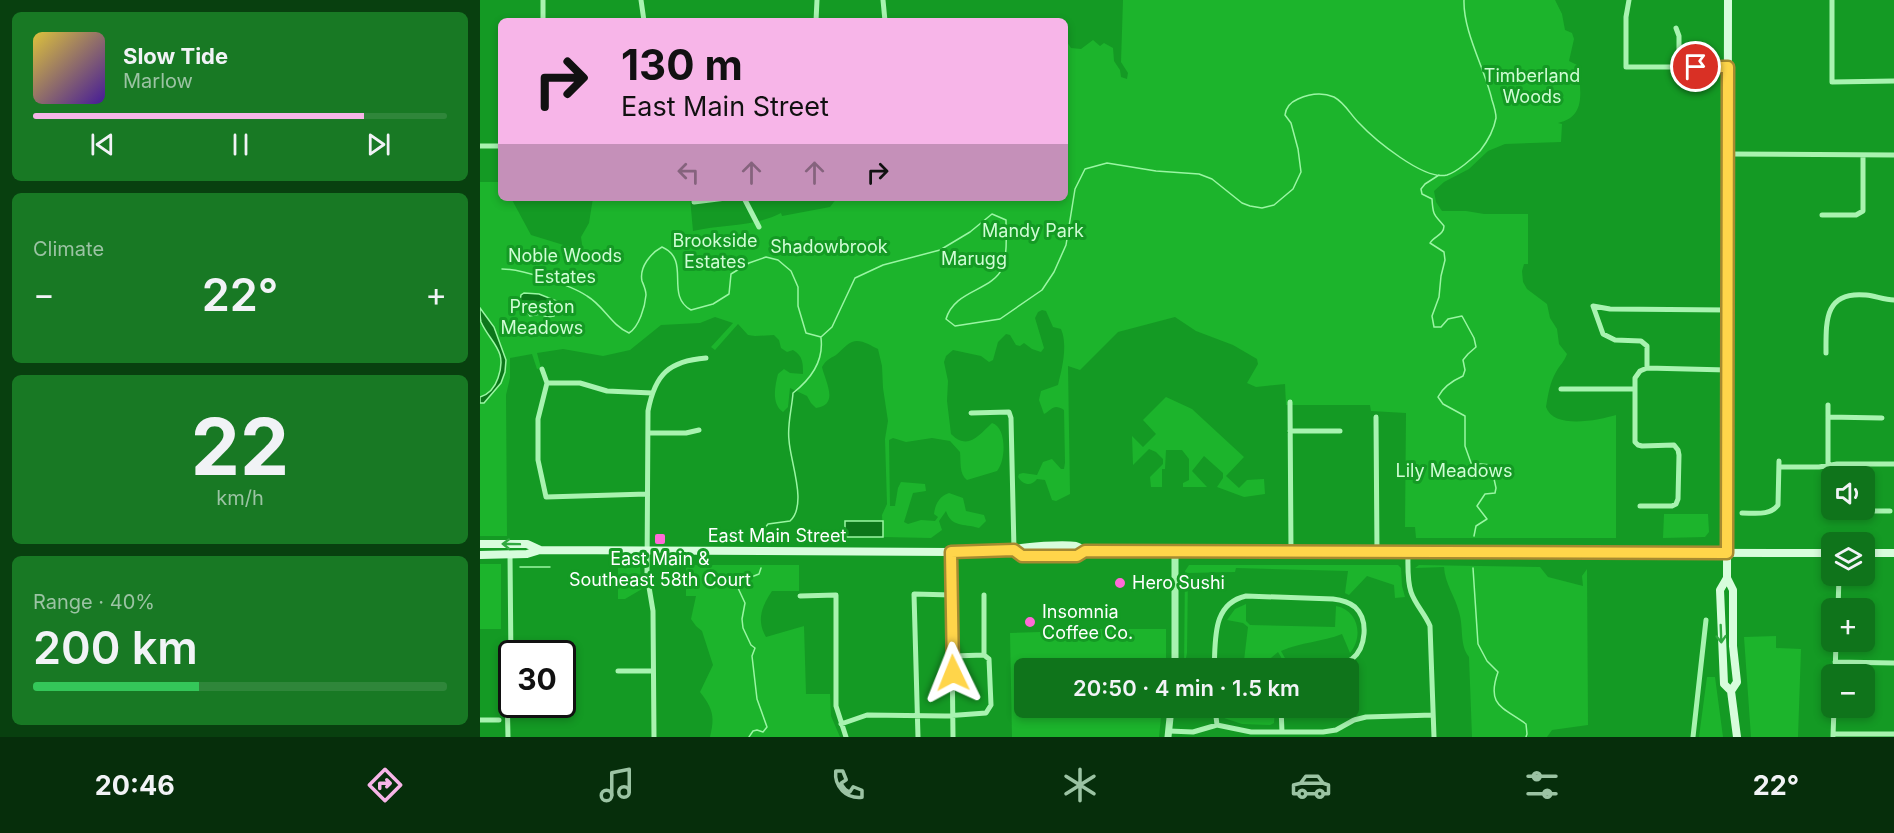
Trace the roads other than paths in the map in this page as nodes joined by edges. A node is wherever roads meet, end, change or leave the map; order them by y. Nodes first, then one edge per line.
1 (543, 0) edge
2 (641, 0) edge
3 (817, 0) edge
4 (883, 0) edge
5 (1629, 0) edge
6 (1728, 0) edge
7 (1832, 0) edge
8 (543, 18) edge
9 (643, 18) edge
10 (816, 18) edge
11 (885, 18) edge
12 (1676, 28) dead end
13 (1679, 67) junction
14 (1728, 67) junction
15 (1894, 81) edge
16 (480, 146) edge
17 (498, 146) edge
18 (1728, 154) junction
19 (1863, 155) junction
20 (1894, 155) edge
21 (702, 201) edge
22 (746, 201) edge
23 (694, 202) dead end
24 (1822, 215) dead end
25 (759, 227) dead end
26 (1894, 300) edge
27 (1728, 310) junction
28 (1826, 353) dead end
29 (706, 358) dead end
30 (1647, 368) junction
31 (542, 369) dead end
32 (1727, 370) junction
33 (547, 383) junction
34 (1561, 389) dead end
35 (1635, 389) junction
36 (652, 393) junction
37 (1290, 402) dead end
38 (1828, 405) dead end
39 (971, 413) dead end
40 (1376, 417) dead end
41 (1828, 417) junction
42 (1882, 418) dead end
43 (699, 430) dead end
44 (1290, 431) junction
45 (1340, 431) dead end
46 (648, 433) junction
47 (1894, 464) edge
48 (1828, 465) junction
49 (647, 494) junction
50 (1640, 506) dead end
51 (1890, 511) dead end
52 (1742, 513) dead end
53 (480, 544) edge
54 (540, 550) junction
55 (647, 550) junction
56 (1014, 550) junction
57 (951, 552) junction
58 (1175, 552) junction
59 (1291, 552) junction
60 (1377, 553) junction
61 (1408, 553) junction
62 (1727, 553) junction
63 (1821, 553) edge
64 (1875, 553) edge
65 (1894, 553) edge
66 (510, 554) junction
67 (480, 555) edge
68 (1727, 578) junction
69 (952, 595) junction
70 (984, 595) dead end
71 (800, 596) dead end
72 (1706, 620) dead end
73 (511, 640) edge
74 (1836, 652) edge
75 (984, 655) junction
76 (953, 656) junction
77 (1175, 658) edge
78 (1215, 658) edge
79 (1353, 658) edge
80 (1835, 662) joint
81 (1894, 663) edge
82 (618, 671) dead end
83 (653, 671) junction
84 (1731, 691) junction
85 (953, 714) junction
86 (1433, 715) junction
87 (917, 716) junction
88 (508, 718) edge
89 (1170, 718) edge
90 (1216, 718) edge
91 (1281, 718) edge
92 (1834, 718) edge
93 (480, 720) edge
94 (499, 720) dead end
95 (841, 724) junction
96 (1216, 725) junction
97 (1282, 732) junction
98 (1169, 734) edge
99 (1894, 734) edge
100 (1833, 735) edge
101 (508, 737) edge
102 (654, 737) edge
103 (846, 737) edge
104 (918, 737) edge
105 (953, 737) edge
106 (1434, 737) edge
107 (1693, 737) edge
108 (1737, 737) edge

1 - 8 street
2 - 9 street
3 - 10 street
4 - 11 street
5 - 13 street
6 - 14 main road
7 - 15 street
12 - 13 street
13 - 14 street
14 - 18 main road
16 - 17 street
18 - 19 street
18 - 27 main road
19 - 20 street
19 - 24 street
21 - 23 street
22 - 25 street
26 - 28 street
27 - 30 street
27 - 32 main road
29 - 36 street
30 - 32 street
30 - 35 street
31 - 33 street
32 - 62 main road
33 - 36 street
33 - 49 street
34 - 35 street
35 - 50 street
36 - 46 street
37 - 44 street
38 - 41 street
39 - 56 street
40 - 60 street
41 - 42 street
41 - 48 street
43 - 46 street
44 - 45 street
44 - 59 street
46 - 49 street
47 - 48 street
48 - 51 street
48 - 52 street
49 - 55 street
54 -> 53 main road, East Main Street
54 - 55 main road, East Main Street
54 - 66 main road, East Main Street
55 - 57 main road, East Main Street
55 - 83 street
56 - 57 main road, East Main Street
56 - 58 main road, East Main Street
57 - 69 street
58 - 59 main road, East Main Street
58 - 77 street
59 - 60 main road, East Main Street
60 - 61 main road, East Main Street
61 - 62 main road, East Main Street
61 - 86 street
62 - 63 main road, East Main Street
62 - 68 main road
64 - 65 main road
66 - 67 main road, East Main Street
66 - 73 street
68 - 84 main road
68 -> 84 main road
69 - 76 street
69 - 87 street
70 - 75 street
71 - 95 street
72 - 107 street
74 - 80 street
75 - 76 street
75 - 85 street
76 - 85 street
78 - 79 street
80 - 81 street
82 - 83 street
83 - 102 street
84 - 108 main road
85 - 87 street
85 - 105 street
86 - 97 street
86 - 106 street
87 - 95 street
87 - 104 street
88 - 101 street
89 - 98 street
90 - 96 street
91 - 97 street
92 - 100 street
93 - 94 street
95 - 103 street
96 - 97 street
96 - 98 street
99 - 100 street

